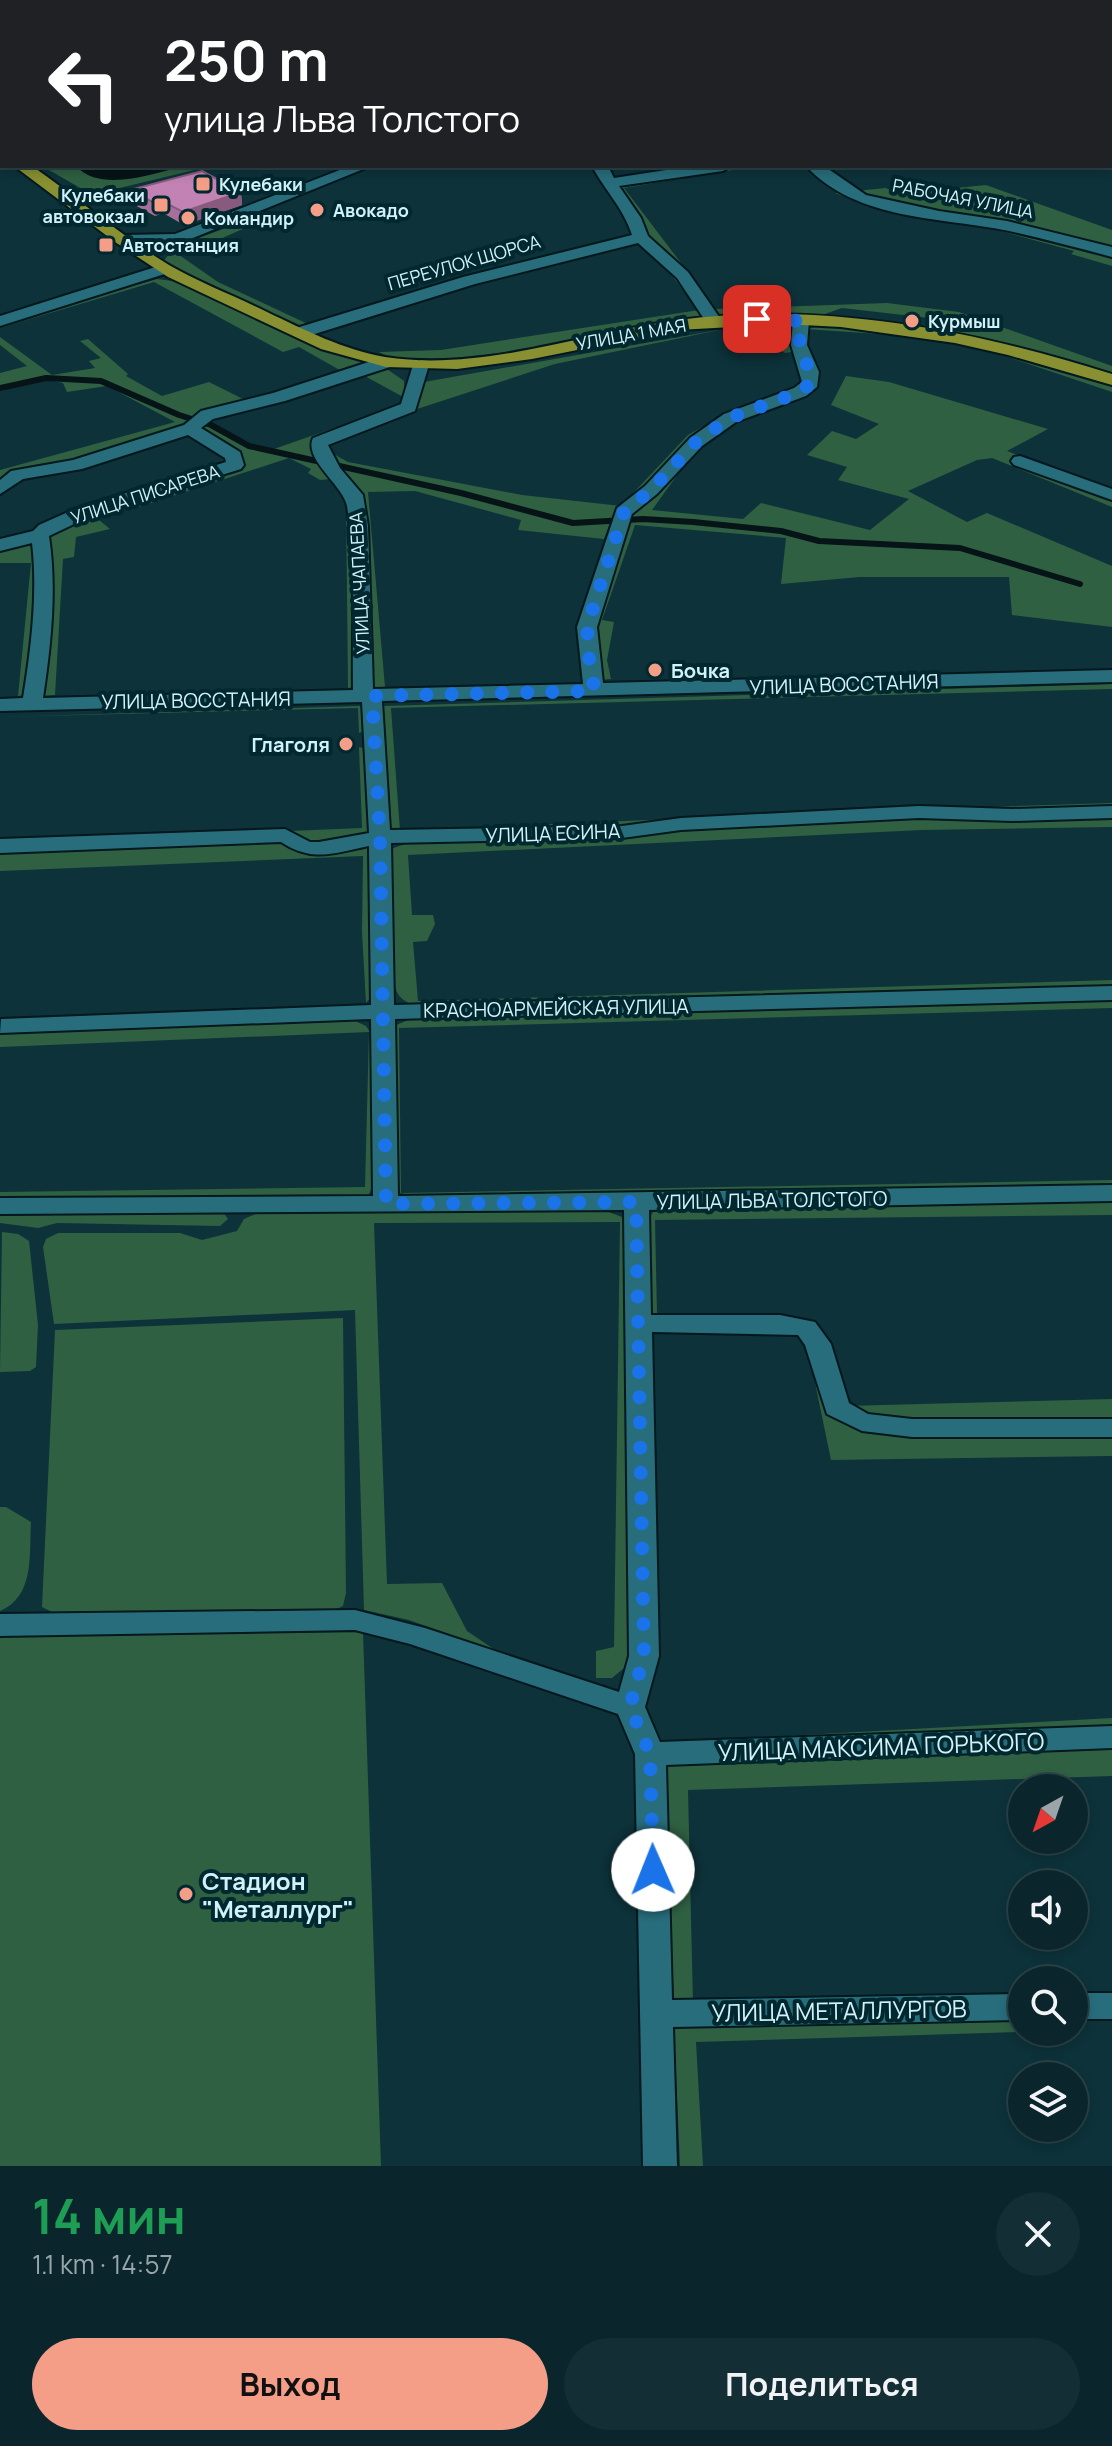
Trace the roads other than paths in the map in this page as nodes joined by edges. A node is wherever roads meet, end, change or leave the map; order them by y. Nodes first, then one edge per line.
1 (25, 168) edge
2 (358, 168) edge
3 (601, 168) edge
4 (709, 168) edge
5 (817, 168) edge
6 (608, 183) junction
7 (641, 238) junction
8 (177, 239) junction
9 (124, 240) junction
10 (1112, 252) edge
11 (160, 266) junction
12 (0, 321) edge
13 (714, 321) junction
14 (801, 321) junction
15 (299, 333) junction
16 (387, 362) junction
17 (421, 365) junction
18 (1112, 380) edge
19 (190, 429) junction
20 (1020, 461) dead end
21 (0, 489) edge
22 (1112, 495) edge
23 (40, 535) junction
24 (0, 545) edge
25 (1112, 676) edge
26 (595, 691) junction
27 (367, 696) junction
28 (32, 704) junction
29 (0, 705) edge
30 (1112, 812) edge
31 (380, 837) junction
32 (0, 846) edge
33 (1112, 993) edge
34 (384, 1012) junction
35 (1, 1026) edge
36 (1112, 1193) edge
37 (636, 1202) junction
38 (386, 1204) junction
39 (0, 1206) edge
40 (639, 1323) junction
41 (1112, 1428) edge
42 (0, 1625) edge
43 (630, 1707) junction
44 (1112, 1737) edge
45 (650, 1754) junction
46 (1088, 2006) edge
47 (1112, 2006) edge
48 (1008, 2007) edge
49 (656, 2014) junction
50 (660, 2166) edge

1 - 9 main road, УЛИЦА 1 МАЯ
2 - 8 street
3 - 6 street
4 - 6 street
5 - 10 street, РАБОЧАЯ УЛИЦА
6 - 7 street
7 - 13 street
7 - 15 street, ПЕРЕУЛОК ЩОРСА
8 - 9 street
8 - 11 street
9 - 11 main road, УЛИЦА 1 МАЯ
11 - 12 street
11 - 15 main road, УЛИЦА 1 МАЯ
13 - 14 main road, УЛИЦА 1 МАЯ
13 - 17 main road, УЛИЦА 1 МАЯ
14 - 18 main road, УЛИЦА 1 МАЯ
14 - 26 street
15 - 16 main road, УЛИЦА 1 МАЯ
16 - 17 main road, УЛИЦА 1 МАЯ
16 - 19 street
17 - 27 street, УЛИЦА ЧАПАЕВА
19 - 21 street
19 - 23 street, УЛИЦА ПИСАРЕВА
20 - 22 street
23 - 24 street, УЛИЦА ПИСАРЕВА
23 - 28 street
25 - 26 street, УЛИЦА ВОССТАНИЯ
26 - 27 street, УЛИЦА ВОССТАНИЯ
27 - 28 street, УЛИЦА ВОССТАНИЯ
27 - 31 street, УЛИЦА ЧАПАЕВА
28 - 29 street, УЛИЦА ВОССТАНИЯ
30 - 31 street, УЛИЦА ЕСИНА
31 - 32 street, УЛИЦА ЕСИНА
31 - 34 street, УЛИЦА ЧАПАЕВА
33 - 34 street, КРАСНОАРМЕЙСКАЯ УЛИЦА
34 - 35 street, КРАСНОАРМЕЙСКАЯ УЛИЦА
34 - 38 street, УЛИЦА ЧАПАЕВА
36 - 37 street, УЛИЦА ЛЬВА ТОЛСТОГО
37 - 38 street, УЛИЦА ЛЬВА ТОЛСТОГО
37 - 40 street
38 - 39 street, УЛИЦА ЛЬВА ТОЛСТОГО
40 - 41 street
40 - 43 street
42 - 43 street
43 - 45 street
44 - 45 street, УЛИЦА МАКСИМА ГОРЬКОГО
45 - 49 street
46 - 47 street
48 - 49 street, УЛИЦА МЕТАЛЛУРГОВ
49 - 50 street

